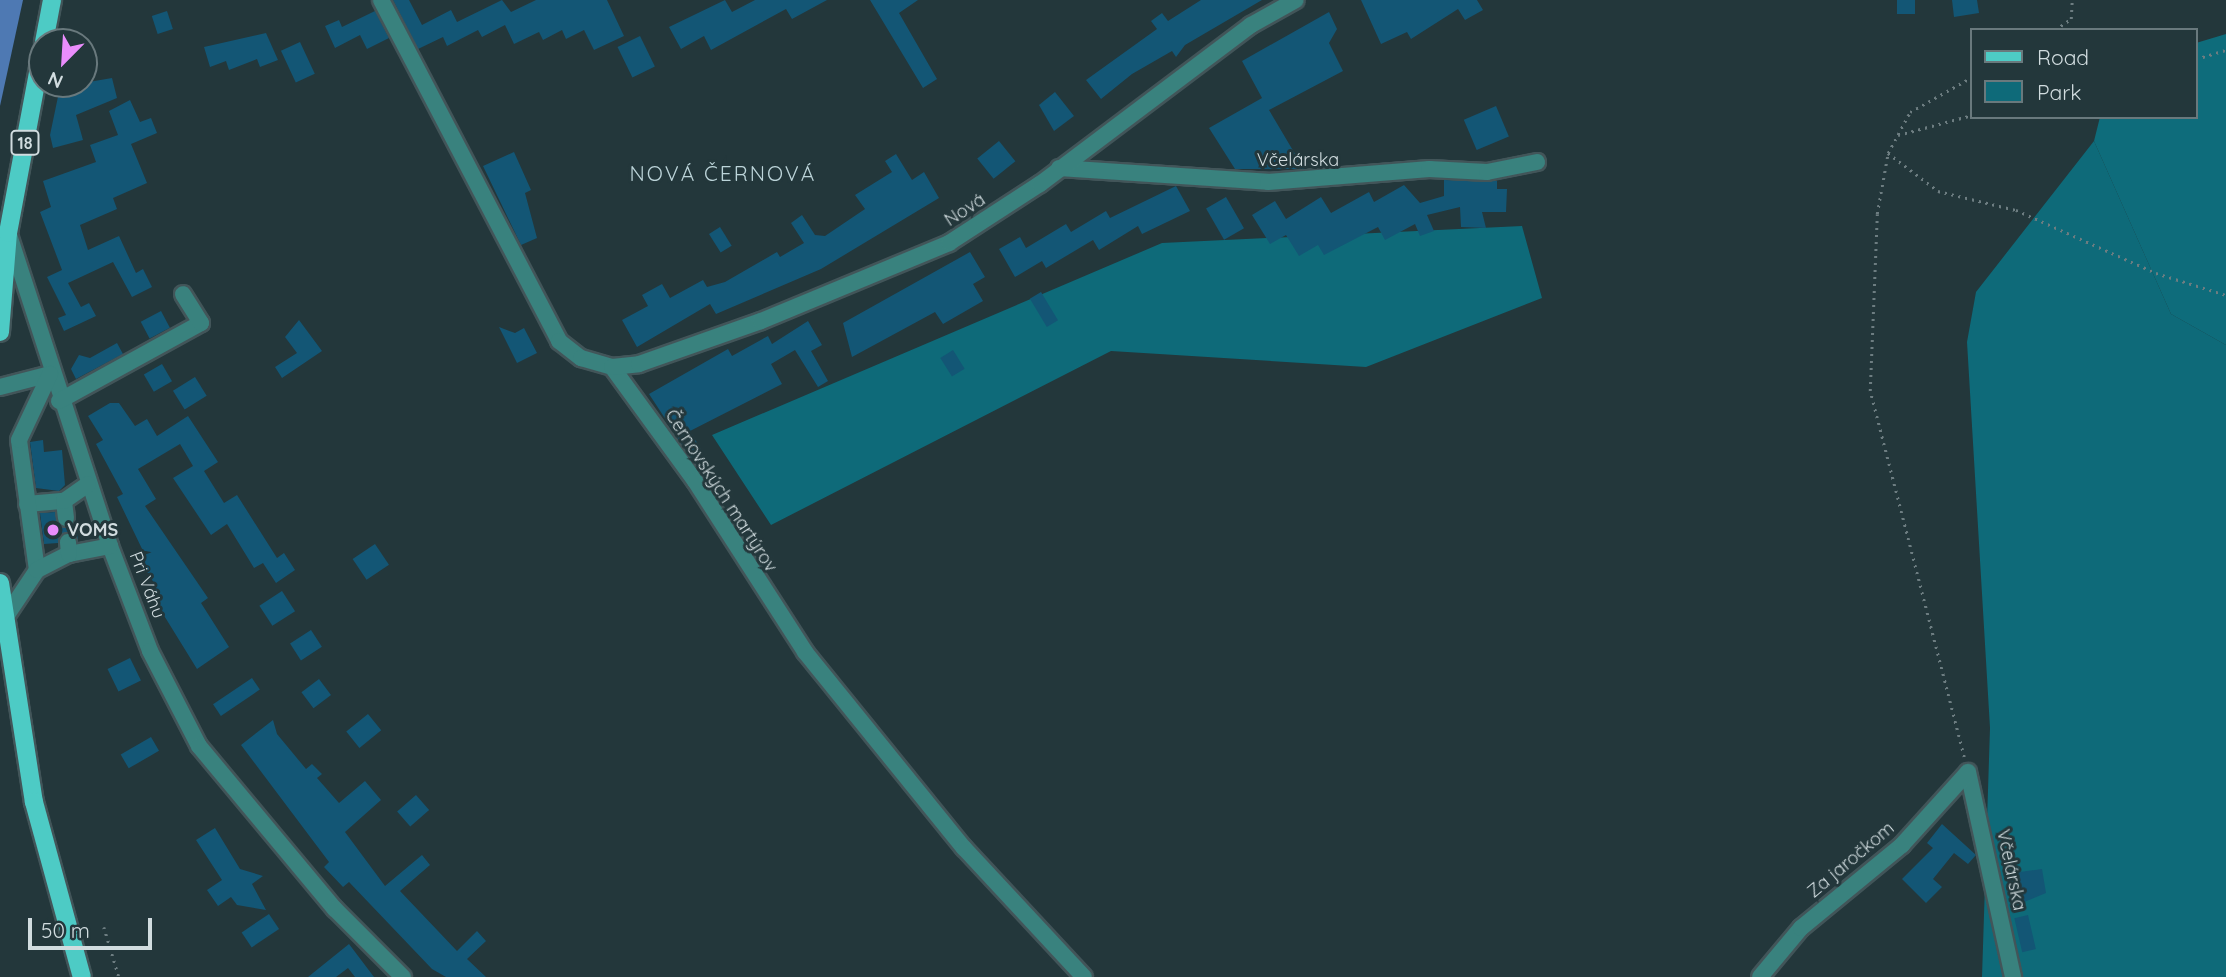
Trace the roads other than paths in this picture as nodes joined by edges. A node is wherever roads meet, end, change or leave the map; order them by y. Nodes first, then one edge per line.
1 (52, 0) edge
2 (381, 0) edge
3 (1296, 0) edge
4 (47, 28) edge
5 (33, 98) edge
6 (1536, 162) dead end
7 (1059, 168) junction
8 (8, 233) junction
9 (183, 293) dead end
10 (0, 332) edge
11 (612, 367) junction
12 (50, 374) junction
13 (0, 387) edge
14 (59, 401) junction
15 (88, 484) junction
16 (64, 501) junction
17 (27, 504) junction
18 (66, 518) dead end
19 (110, 546) junction
20 (37, 570) junction
21 (0, 583) edge
22 (5, 618) junction
23 (1968, 772) joint
24 (82, 977) edge
25 (403, 977) edge
26 (1084, 977) edge
27 (1760, 977) edge
28 (2012, 977) edge

1 - 4 main road
2 - 11 street
3 - 7 street, Nová
5 - 8 main road, Pri Váhu / 18
6 - 7 street, Včelárska
7 - 11 street, Nová
8 - 10 main road, 18
8 - 12 street, Pri Váhu
9 - 14 street
11 - 26 street, Černovských martýrov
12 - 13 street
12 - 14 street, Pri Váhu
12 - 17 street
14 - 15 street, Pri Váhu
15 - 16 street
15 - 19 street, Pri Váhu
16 - 17 street
16 - 18 street
17 - 20 street
19 - 20 street
19 - 25 street, Pri Váhu
20 - 22 street
21 - 22 main road
22 - 24 main road
23 - 27 street, Za jaročkom
23 - 28 street, Včelárska

